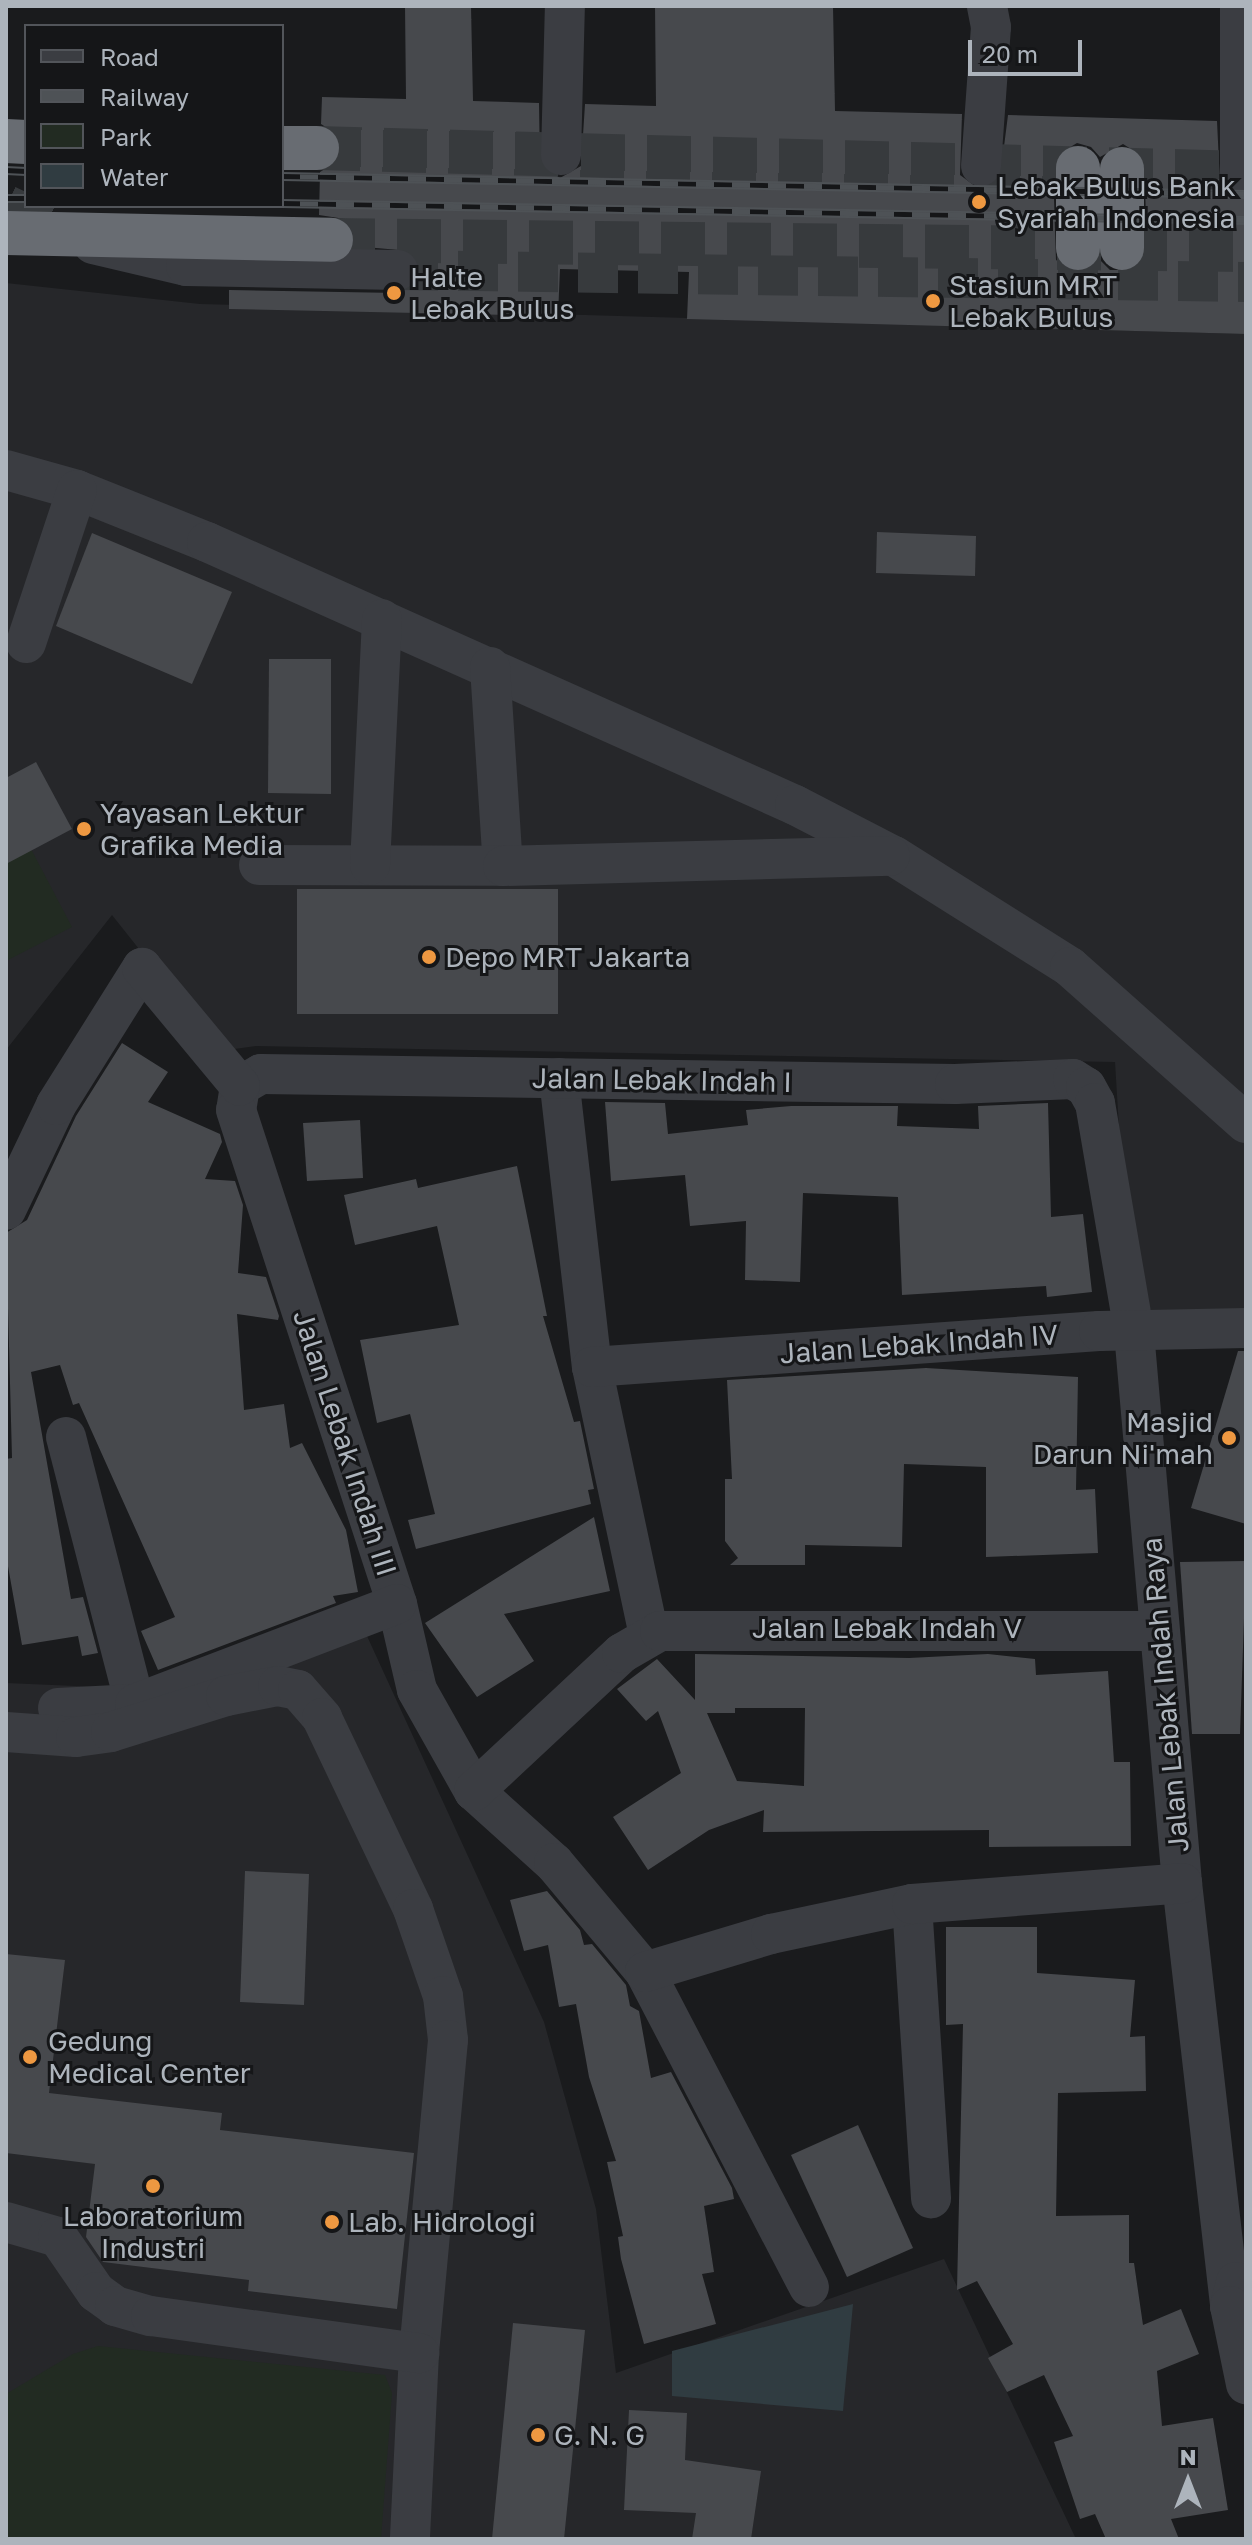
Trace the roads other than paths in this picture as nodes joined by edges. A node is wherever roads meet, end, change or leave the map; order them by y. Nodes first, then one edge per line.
1 (565, 6) edge
2 (987, 6) edge
3 (1240, 6) edge
4 (1242, 112) edge
5 (561, 155) dead end
6 (981, 166) dead end
7 (1078, 168) dead end
8 (1122, 169) dead end
9 (1240, 173) dead end
10 (6, 233) edge
11 (68, 236) junction
12 (331, 240) tunnel mouth
13 (1078, 248) dead end
14 (1122, 248) dead end
15 (398, 270) tunnel mouth
16 (6, 470) edge
17 (77, 490) junction
18 (382, 619) junction
19 (26, 643) dead end
20 (490, 667) junction
21 (894, 856) junction
22 (259, 865) dead end
23 (370, 865) junction
24 (503, 866) junction
25 (559, 1078) junction
26 (240, 1086) junction
27 (1086, 1087) joint
28 (1246, 1123) edge
29 (6, 1210) edge
30 (1246, 1328) edge
31 (1134, 1332) junction
32 (592, 1367) junction
33 (66, 1437) dead end
34 (397, 1604) junction
35 (1158, 1631) junction
36 (635, 1644) junction
37 (135, 1704) junction
38 (58, 1708) dead end
39 (6, 1732) edge
40 (474, 1791) junction
41 (1182, 1883) junction
42 (912, 1904) junction
43 (645, 1972) junction
44 (931, 2198) dead end
45 (6, 2222) edge
46 (1246, 2249) edge
47 (809, 2287) dead end
48 (1230, 2306) junction
49 (419, 2353) junction
50 (1246, 2384) edge
51 (410, 2539) edge

1 - 5 street
2 - 6 street
3 - 4 street
4 - 9 street
7 - 13 highway
8 - 14 highway
10 - 11 highway
11 - 12 highway
11 - 15 street
16 - 17 street
17 - 18 street
17 - 19 street
18 - 20 street
18 - 23 street
20 - 21 street
20 - 24 street
21 - 24 street
21 - 28 street
22 - 23 street
23 - 24 street
25 - 26 street, Jalan Lebak Indah I
25 - 27 street, Jalan Lebak Indah I
25 - 32 street
26 - 29 street
26 - 34 street, Jalan Lebak Indah III
27 - 31 street, Jalan Lebak Indah Raya
30 - 31 street, Jalan Lebak Indah IV
31 - 32 street, Jalan Lebak Indah IV
31 - 35 street, Jalan Lebak Indah Raya
32 - 36 street
33 - 37 street
34 - 37 street
34 - 40 street, Jalan Lebak Indah III
35 - 36 street, Jalan Lebak Indah V
35 - 41 street, Jalan Lebak Indah Raya
36 - 40 street
37 - 38 street
39 - 49 street
40 - 43 street, Jalan Lebak Indah III
41 - 42 street
41 - 48 street, Jalan Lebak Indah Raya
42 - 43 street
42 - 44 street
43 - 47 street, Jalan Lebak Indah III
45 - 49 street
46 - 48 street
48 - 50 street, Jalan Lebak Indah Raya
49 - 51 street

